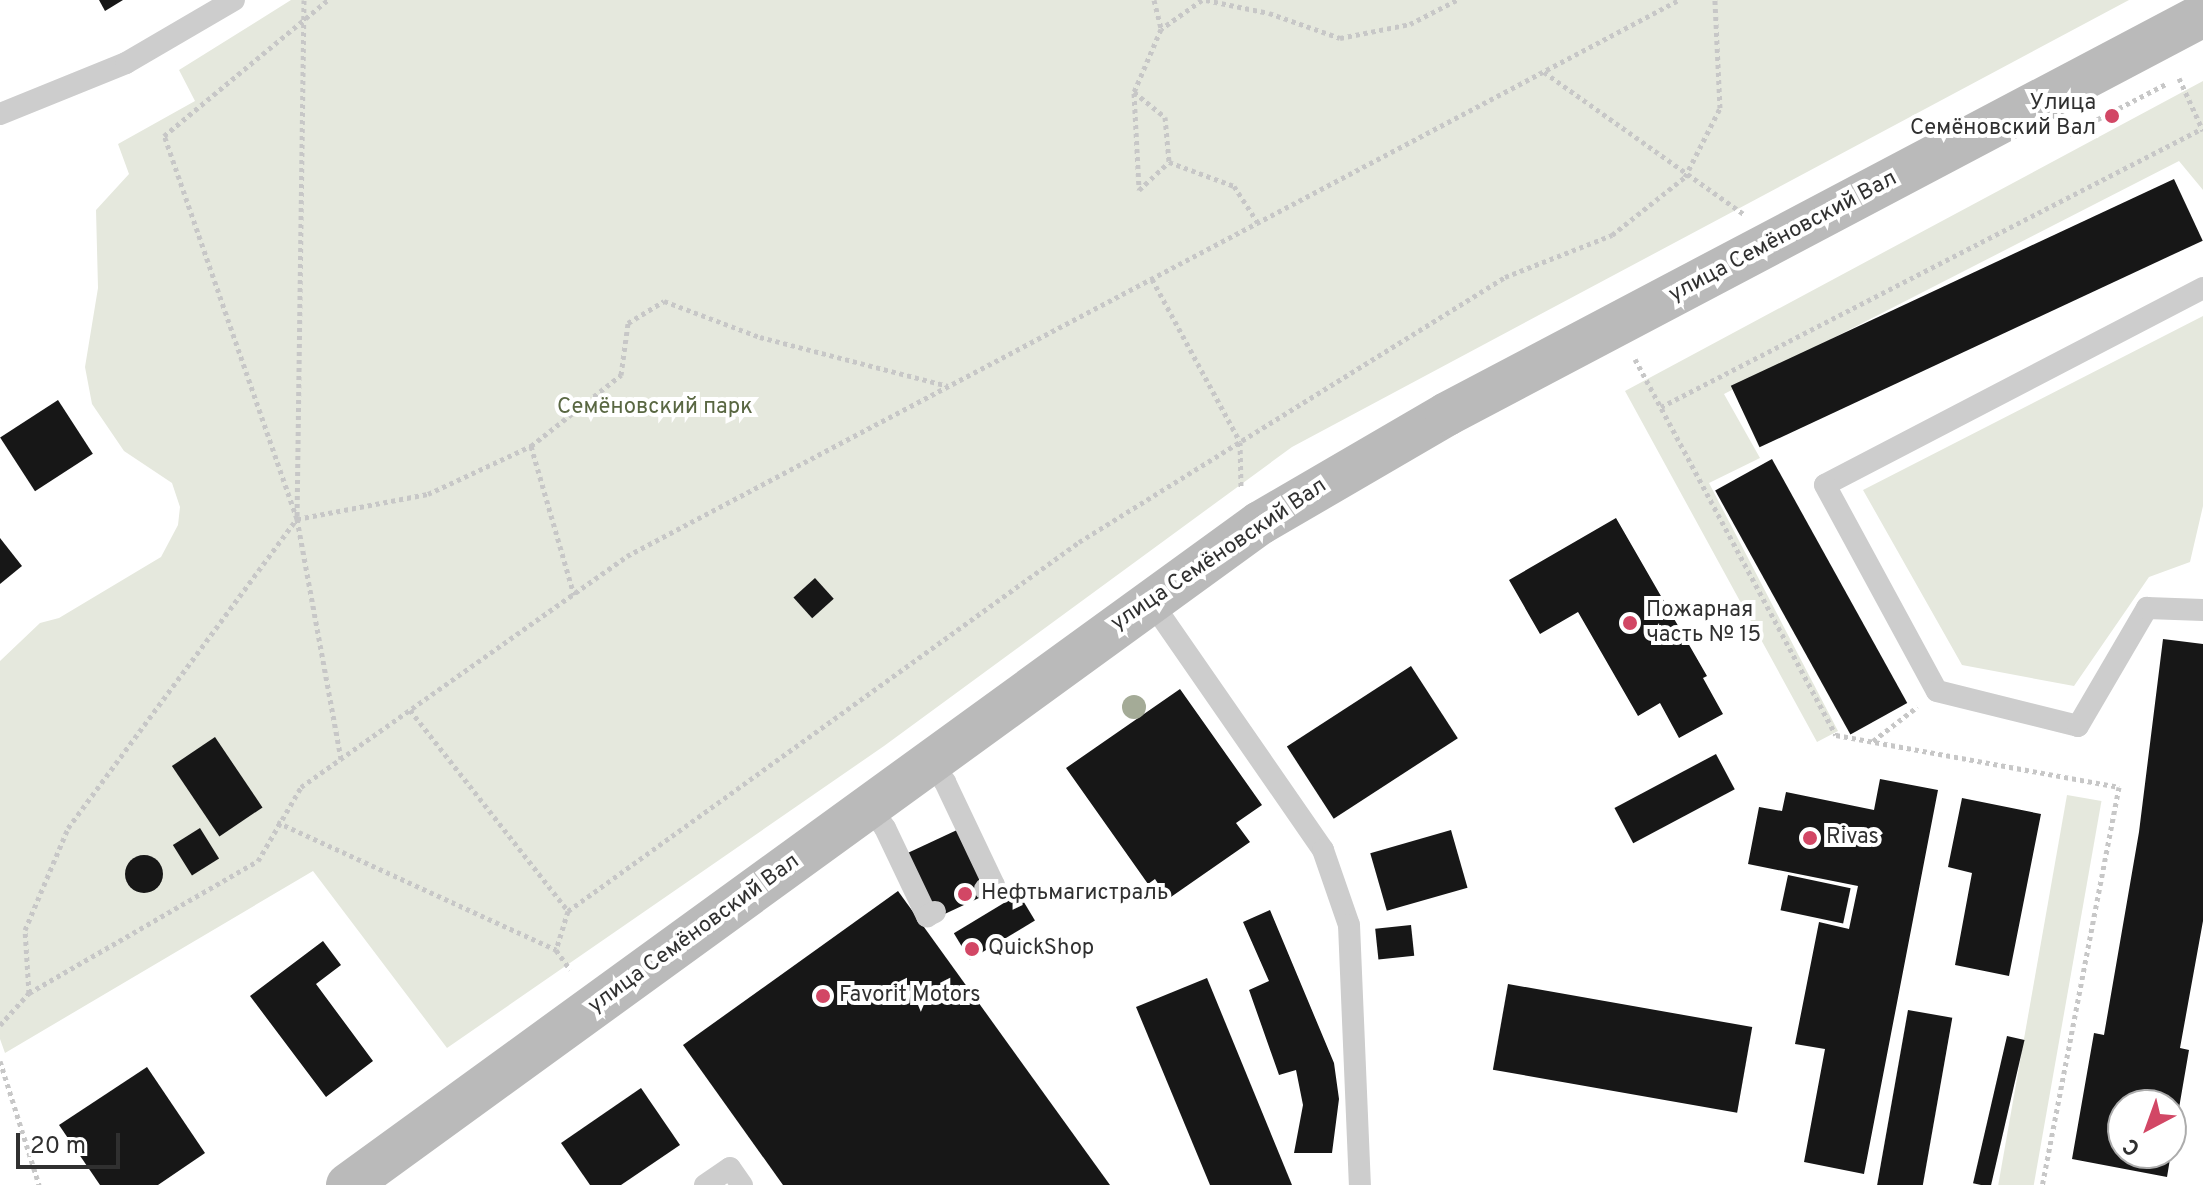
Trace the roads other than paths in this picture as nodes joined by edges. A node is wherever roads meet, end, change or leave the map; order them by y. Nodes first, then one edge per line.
1 (234, 0) edge
2 (2202, 0) edge
3 (2203, 15) edge
4 (0, 114) edge
5 (2203, 288) edge
6 (1150, 600) junction
7 (2203, 610) edge
8 (929, 762) junction
9 (869, 806) junction
10 (985, 889) dead end
11 (935, 912) dead end
12 (348, 1185) edge
13 (705, 1185) edge
14 (742, 1185) edge
15 (1360, 1185) edge

1 - 4 lane
2 - 3 street
3 - 6 street, улица Семёновский Вал
5 - 7 lane
6 - 8 street, улица Семёновский Вал
6 - 15 lane
8 - 9 street, улица Семёновский Вал
8 - 10 lane
9 - 11 lane
9 - 12 street, улица Семёновский Вал
13 - 14 lane

